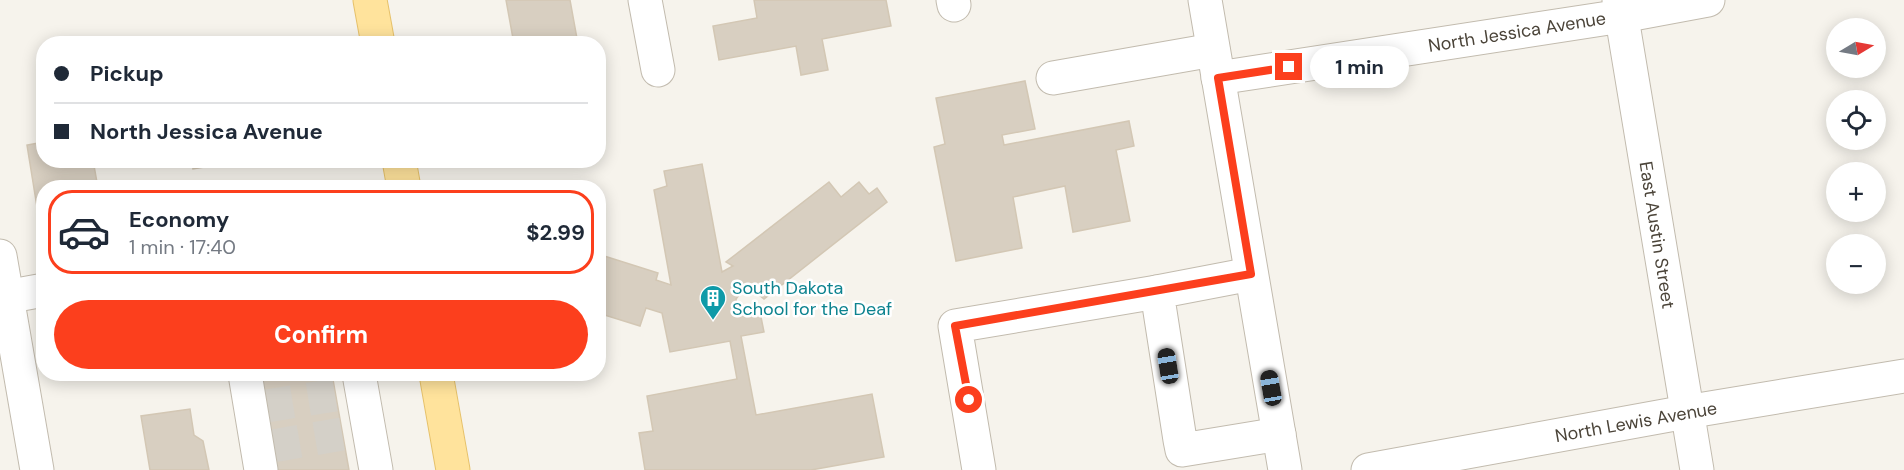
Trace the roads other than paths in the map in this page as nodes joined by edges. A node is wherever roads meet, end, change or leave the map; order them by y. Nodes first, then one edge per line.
1 (370, 0) edge
2 (645, 0) edge
3 (1205, 0) edge
4 (1708, 0) edge
5 (1620, 8) edge
6 (377, 36) edge
7 (1216, 64) junction
8 (658, 70) dead end
9 (1053, 78) dead end
10 (0, 256) edge
11 (1251, 274) junction
12 (36, 291) edge
13 (1157, 292) junction
14 (4, 297) edge
15 (1904, 376) edge
16 (247, 381) edge
17 (437, 381) edge
18 (352, 386) edge
19 (1686, 412) junction
20 (1279, 434) junction
21 (262, 455) edge
22 (1177, 460) edge
23 (369, 469) edge
24 (37, 470) edge
25 (453, 470) edge
26 (979, 470) edge
27 (1285, 470) edge
28 (1368, 470) edge
29 (1696, 470) edge

1 - 6 main road
2 - 8 street
3 - 7 street
4 - 5 street, North Jessica Avenue
5 - 7 street, North Jessica Avenue
5 - 19 street, East Austin Street
7 - 9 street, North Jessica Avenue
7 - 11 street
10 - 14 street
11 - 13 street
11 - 20 street
12 - 14 street
13 - 22 street
13 - 26 street
14 - 24 street
15 - 19 street, North Lewis Avenue
16 - 21 street
17 - 25 main road
18 - 23 street
19 - 28 street, North Lewis Avenue
19 - 29 street, East Austin Street
20 - 22 street
20 - 27 street

